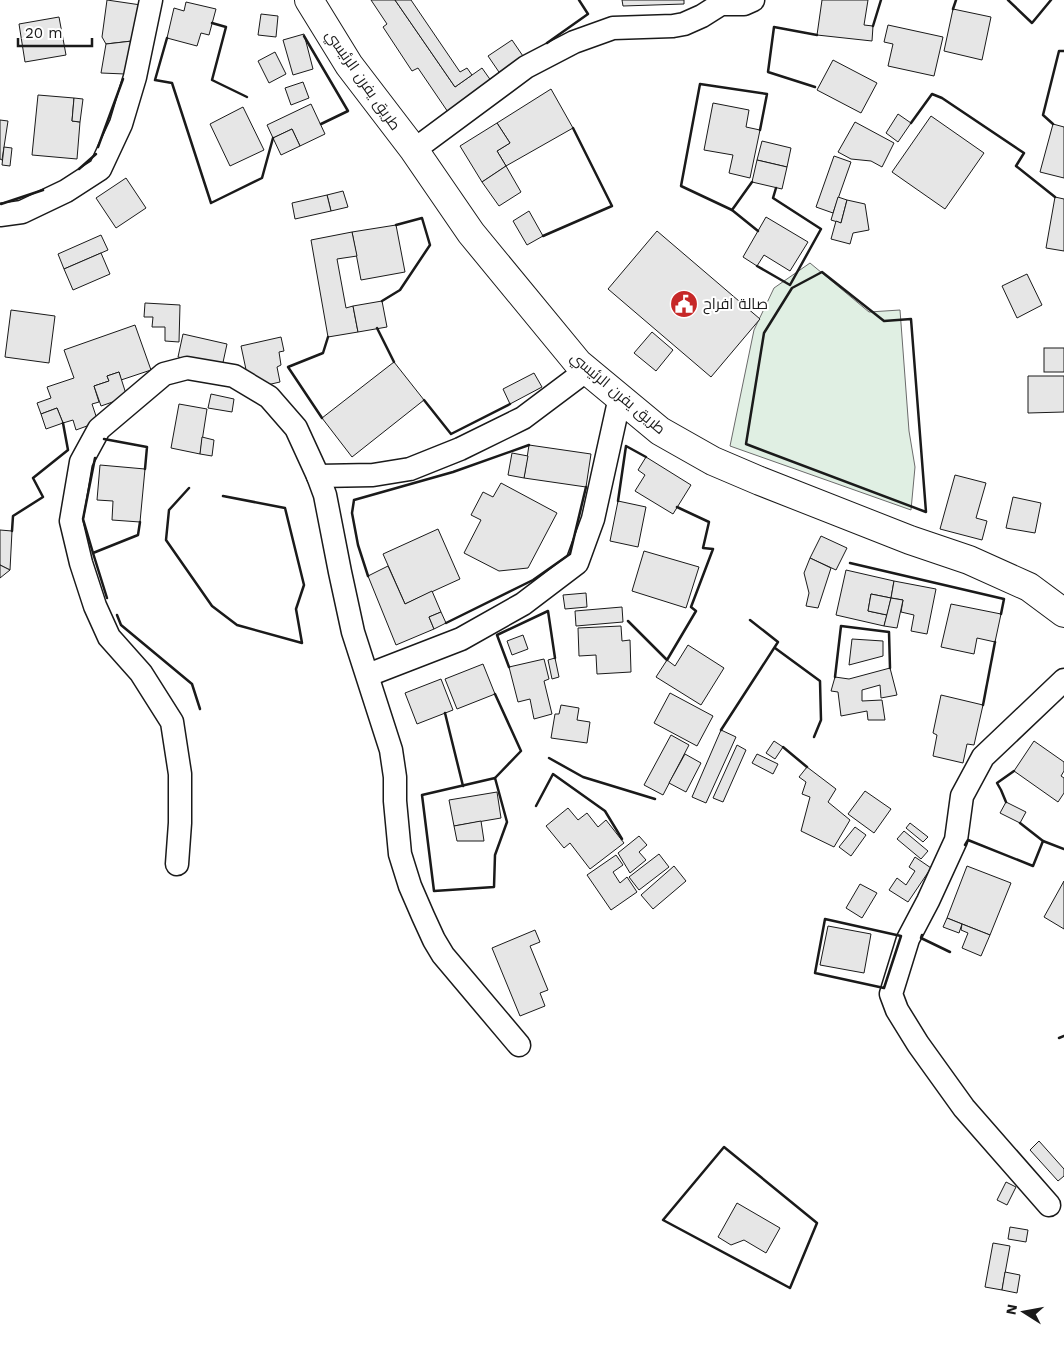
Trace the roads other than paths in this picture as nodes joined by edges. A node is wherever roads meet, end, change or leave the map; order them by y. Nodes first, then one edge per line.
1 (151, 0) edge
2 (309, 0) edge
3 (748, 1) edge
4 (414, 150) junction
5 (0, 215) edge
6 (587, 370) junction
7 (620, 397) junction
8 (318, 476) junction
9 (1064, 613) edge
10 (368, 675) junction
11 (1064, 680) edge
12 (177, 864) dead end
13 (519, 1045) dead end
14 (1049, 1204) dead end

1 - 5 street
2 - 4 main road, طريق يفرن الرئيسي
3 - 4 street
4 - 6 main road, طريق يفرن الرئيسي
6 - 7 main road, طريق يفرن الرئيسي
6 - 8 street
7 - 9 main road, طريق يفرن الرئيسي
7 - 10 street
8 - 10 street
8 - 12 street
10 - 13 street
11 - 14 street

